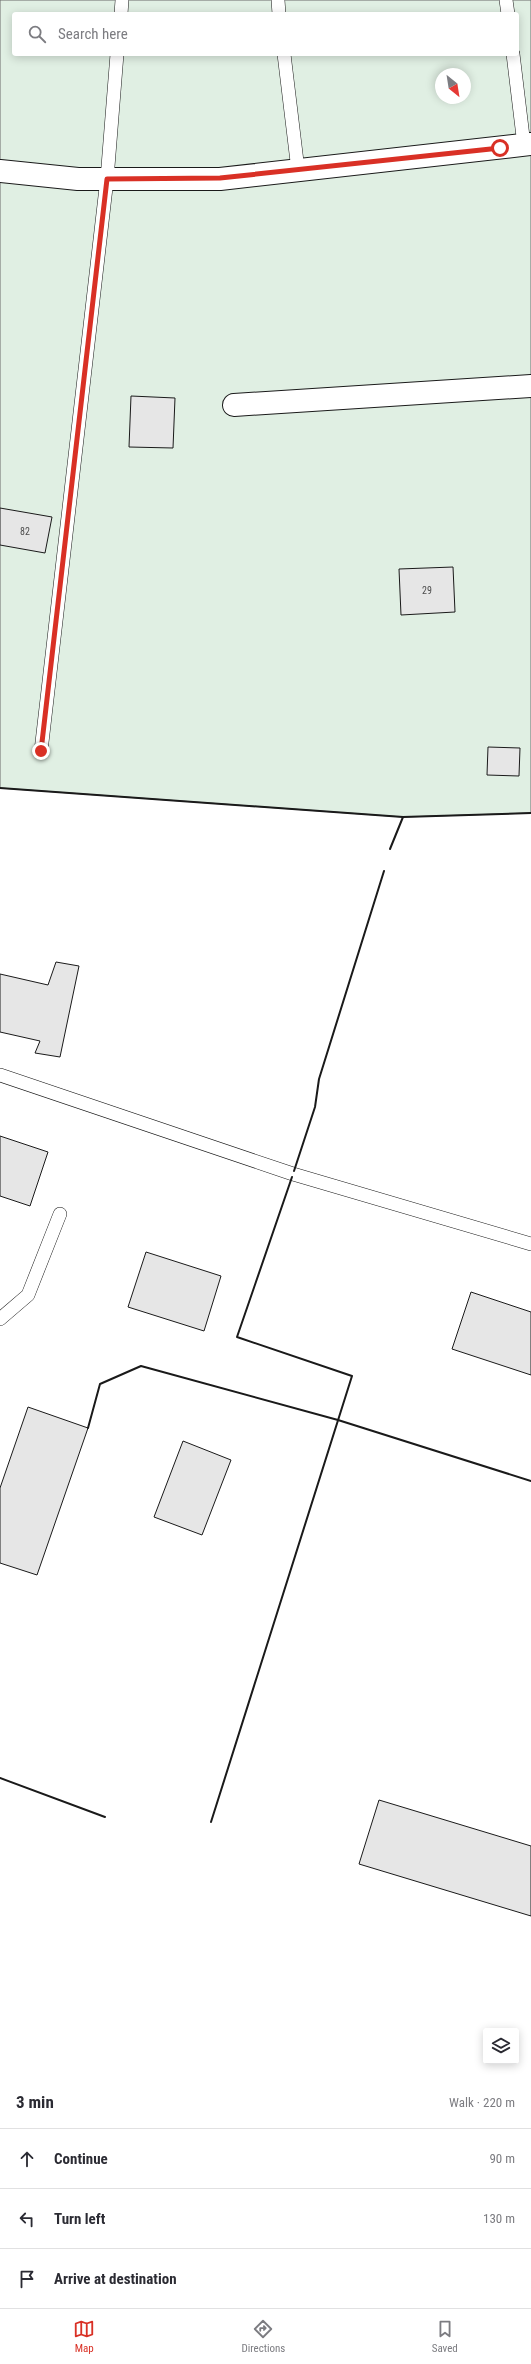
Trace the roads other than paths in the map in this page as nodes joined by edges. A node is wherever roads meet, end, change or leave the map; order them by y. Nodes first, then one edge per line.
1 (122, 0) edge
2 (278, 0) edge
3 (506, 0) edge
4 (121, 12) edge
5 (280, 12) edge
6 (508, 12) edge
7 (117, 56) edge
8 (284, 56) edge
9 (513, 56) edge
10 (528, 145) edge
11 (298, 170) junction
12 (0, 171) edge
13 (107, 179) junction
14 (531, 386) edge
15 (234, 405) dead end
16 (41, 751) dead end
17 (0, 1075) edge
18 (60, 1214) dead end
19 (531, 1244) edge
20 (0, 1318) edge

1 - 4 lane
2 - 5 lane
3 - 6 lane
7 - 13 lane
8 - 11 lane
9 - 10 lane
10 - 11 street
11 - 13 street
12 - 13 street
13 - 16 lane
14 - 15 street
17 - 19 lane
18 - 20 lane

